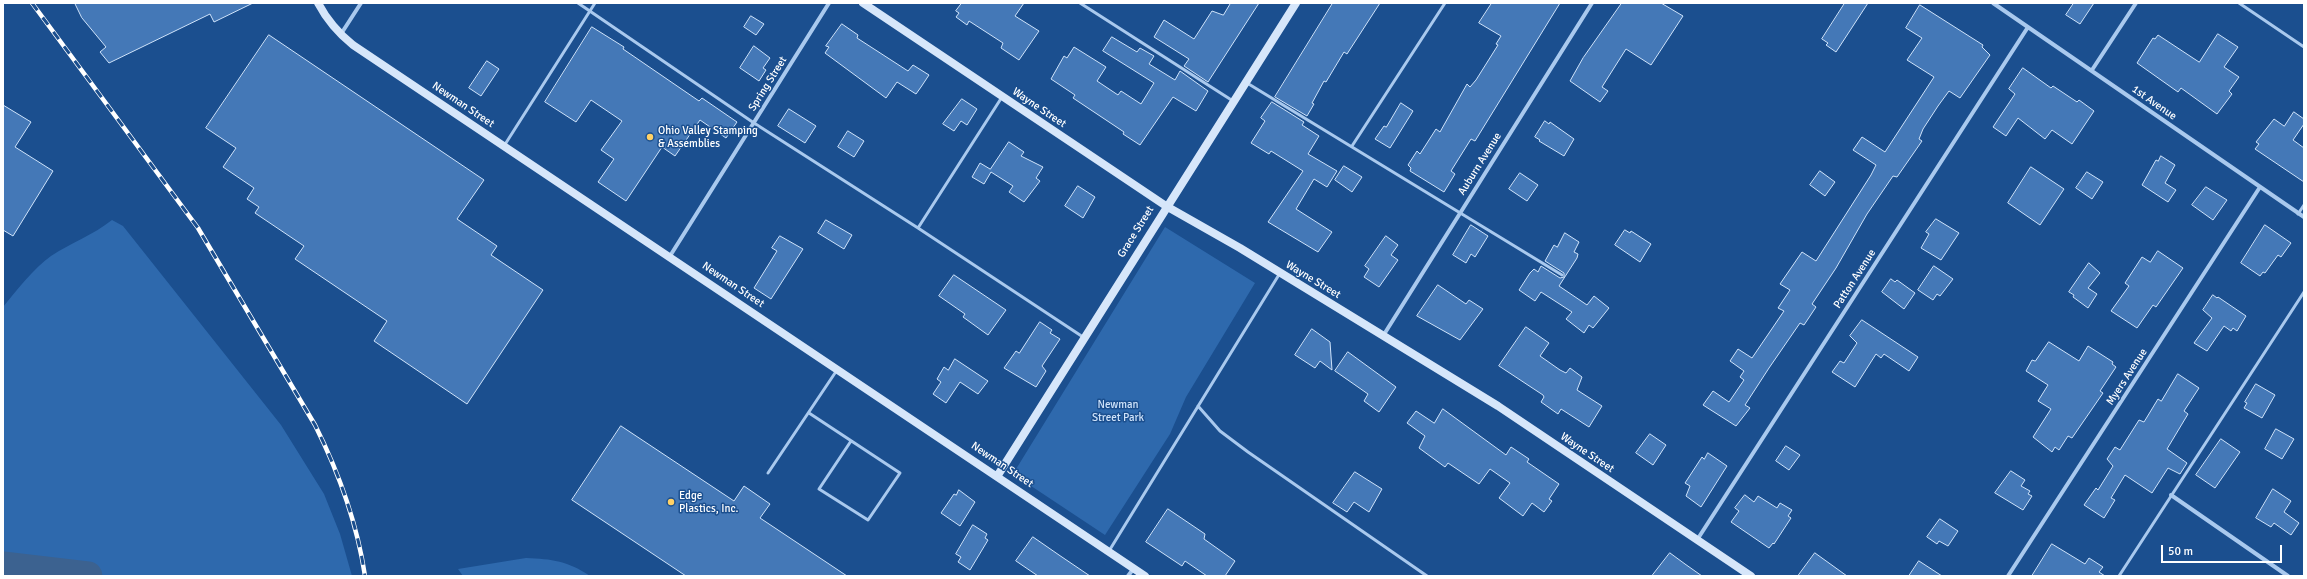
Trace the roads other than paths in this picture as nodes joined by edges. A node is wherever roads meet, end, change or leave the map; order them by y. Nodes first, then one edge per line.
1 (318, 3) edge
2 (360, 3) edge
3 (578, 3) edge
4 (595, 3) edge
5 (829, 3) edge
6 (863, 3) edge
7 (1080, 3) edge
8 (1296, 3) edge
9 (1445, 3) edge
10 (1592, 3) edge
11 (1993, 3) edge
12 (2136, 3) edge
13 (2239, 3) edge
14 (590, 11) junction
15 (2028, 27) junction
16 (341, 35) junction
17 (2304, 48) edge
18 (2092, 70) junction
19 (1246, 82) junction
20 (1002, 97) junction
21 (1234, 101) junction
22 (754, 123) junction
23 (504, 146) junction
24 (1352, 146) junction
25 (2260, 188) junction
26 (2304, 205) edge
27 (1166, 206) junction
28 (1460, 214) junction
29 (2298, 214) junction
30 (2304, 218) edge
31 (918, 228) junction
32 (670, 256) junction
33 (1280, 273) junction
34 (1562, 275) dead end
35 (2304, 292) edge
36 (1383, 336) junction
37 (1084, 337) junction
38 (838, 368) junction
39 (1198, 406) junction
40 (809, 412) junction
41 (851, 441) junction
42 (768, 473) dead end
43 (998, 475) junction
44 (2171, 495) junction
45 (1697, 540) junction
46 (1109, 551) junction
47 (1134, 568) junction
48 (1128, 576) edge
49 (1145, 576) edge
50 (1427, 576) edge
51 (1751, 576) edge
52 (2008, 576) edge
53 (2119, 576) edge
54 (2288, 576) edge

1 - 16 street, Newman Street
2 - 16 street
3 - 14 lane
4 - 14 lane
5 - 22 street, Spring Street
6 - 20 street, Wayne Street
7 - 21 lane
8 - 19 street, Grace Street
9 - 24 lane
10 - 28 street, Auburn Avenue
11 - 15 street, 1st Avenue
12 - 18 street
13 - 17 lane
14 - 22 lane
14 - 23 lane
15 - 18 street, 1st Avenue
15 - 45 street, Patton Avenue
16 - 23 street, Newman Street
18 - 25 street, 1st Avenue
19 - 21 street, Grace Street
19 - 24 lane
20 - 27 street, Wayne Street
20 - 31 lane
21 - 27 street, Grace Street
22 - 31 lane
22 - 32 street, Spring Street
23 - 32 street, Newman Street
24 - 28 lane
25 - 29 street, 1st Avenue
25 - 52 street, Myers Avenue
26 - 29 lane
27 - 33 street, Wayne Street
27 - 37 street, Grace Street
28 - 34 lane
28 - 36 street, Auburn Avenue
29 - 30 street, 1st Avenue
31 - 37 lane
32 - 38 street, Newman Street
33 - 36 street, Wayne Street
33 - 39 lane
35 - 44 lane
36 - 45 street, Wayne Street
37 - 43 street, Grace Street
38 - 40 lane
38 - 43 street, Newman Street
39 - 46 lane
39 - 50 lane
40 - 41 lane
40 - 42 lane
41 - 41 lane
43 - 46 street, Newman Street
44 - 53 lane
44 - 54 street
45 - 51 street, Wayne Street
46 - 47 street, Newman Street
47 - 48 street
47 - 49 street, Newman Street

